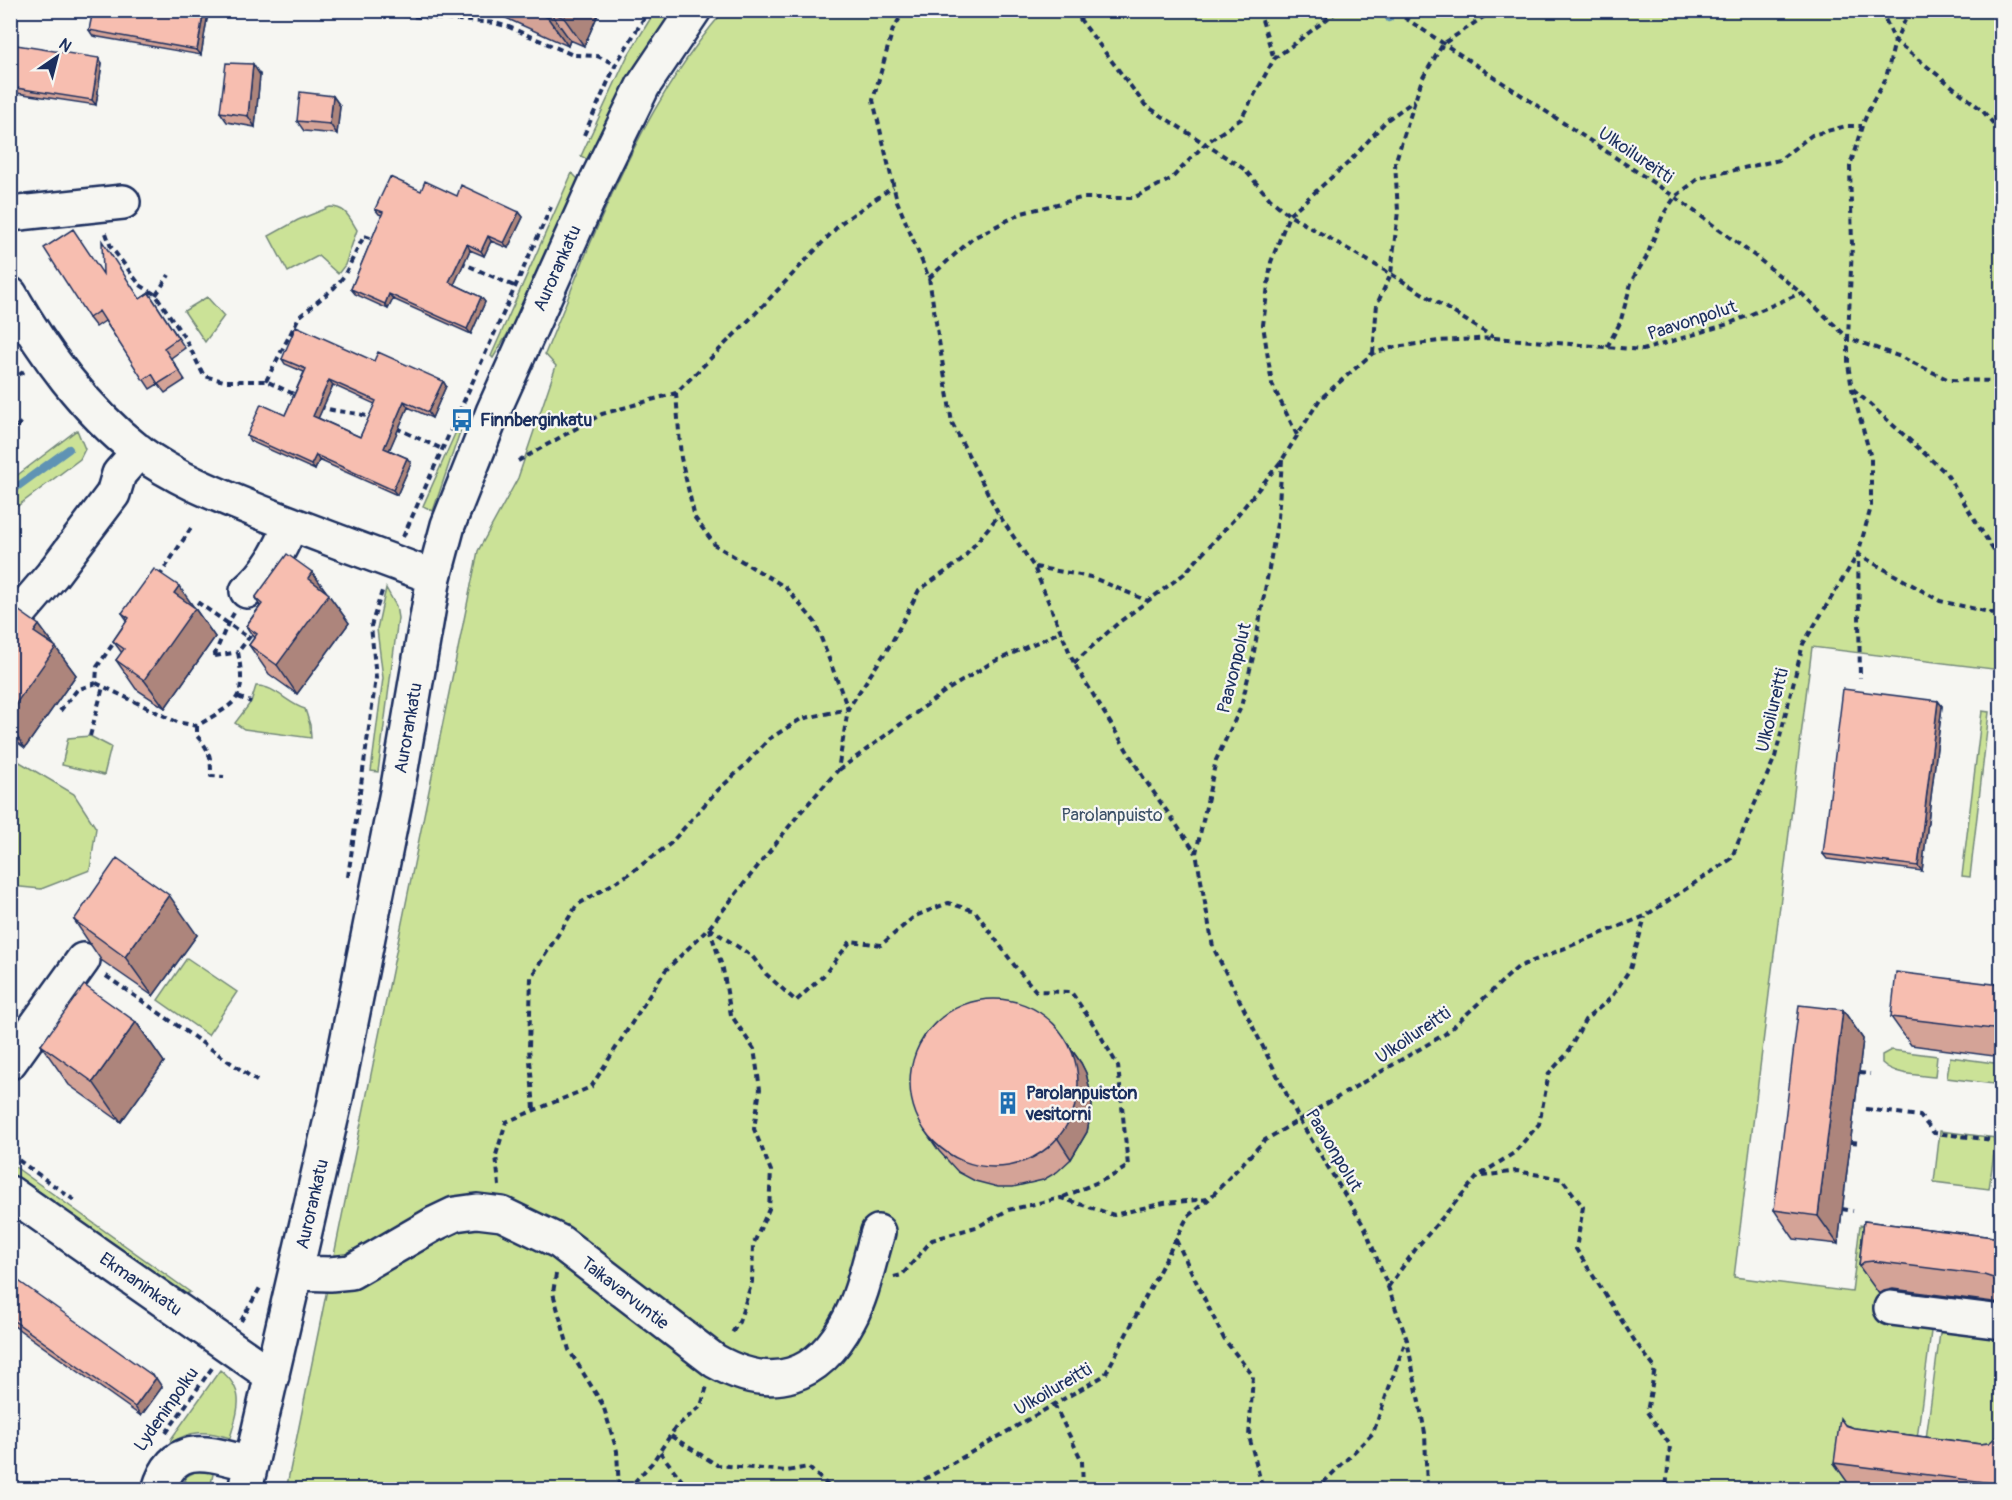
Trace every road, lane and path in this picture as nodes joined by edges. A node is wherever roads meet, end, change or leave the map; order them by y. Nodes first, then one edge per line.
1 (694, 10) edge
2 (905, 10) edge
3 (1073, 10) edge
4 (1259, 10) edge
5 (1339, 10) edge
6 (1398, 10) edge
7 (1494, 10) edge
8 (1881, 10) edge
9 (1910, 10) edge
10 (372, 13) dead end
11 (1894, 41) junction
12 (1443, 44) junction
13 (1274, 59) junction
14 (616, 64) dead end
15 (1415, 100) junction
16 (1862, 126) junction
17 (2001, 134) edge
18 (1206, 143) junction
19 (893, 187) junction
20 (1675, 197) junction
21 (110, 203) joint
22 (10, 214) edge
23 (1289, 215) junction
24 (383, 243) edge
25 (451, 258) edge
26 (1391, 274) junction
27 (170, 275) dead end
28 (929, 278) junction
29 (514, 286) dead end
30 (1801, 293) junction
31 (10, 294) edge
32 (156, 295) junction
33 (1495, 338) junction
34 (1848, 338) junction
35 (1606, 347) junction
36 (1374, 353) junction
37 (266, 381) junction
38 (2001, 381) edge
39 (1852, 388) junction
40 (676, 393) junction
41 (306, 400) edge
42 (316, 404) edge
43 (10, 417) edge
44 (24, 420) dead end
45 (379, 420) edge
46 (390, 425) edge
47 (1298, 436) junction
48 (441, 449) dead end
49 (138, 451) junction
50 (1282, 460) junction
51 (518, 461) dead end
52 (999, 515) junction
53 (291, 524) junction
54 (193, 525) dead end
55 (1858, 554) junction
56 (2001, 564) edge
57 (1034, 567) junction
58 (434, 577) junction
59 (154, 584) edge
60 (248, 591) joint
61 (1148, 601) junction
62 (197, 602) dead end
63 (2001, 615) edge
64 (228, 623) junction
65 (10, 624) edge
66 (256, 628) edge
67 (123, 630) edge
68 (1062, 631) junction
69 (249, 638) junction
70 (238, 652) junction
71 (1074, 663) junction
72 (1860, 678) dead end
73 (96, 683) junction
74 (104, 687) junction
75 (238, 697) junction
76 (251, 702) dead end
77 (848, 709) junction
78 (60, 711) dead end
79 (197, 726) junction
80 (90, 736) dead end
81 (838, 770) junction
82 (224, 777) dead end
83 (1196, 853) junction
84 (1645, 916) junction
85 (709, 928) junction
86 (83, 960) joint
87 (10, 1062) edge
88 (1859, 1073) dead end
89 (1870, 1074) dead end
90 (257, 1081) dead end
91 (534, 1109) junction
92 (1866, 1109) dead end
93 (1300, 1121) junction
94 (2001, 1141) edge
95 (1851, 1142) dead end
96 (1861, 1143) dead end
97 (1478, 1176) junction
98 (10, 1192) edge
99 (1061, 1198) junction
100 (1209, 1199) junction
101 (1842, 1209) dead end
102 (1853, 1210) dead end
103 (502, 1214) junction
104 (878, 1232) dead end
105 (1176, 1240) junction
106 (560, 1242) junction
107 (297, 1273) junction
108 (1388, 1287) junction
109 (860, 1290) junction
110 (1891, 1308) dead end
111 (2001, 1322) edge
112 (1407, 1340) junction
113 (227, 1344) junction
114 (715, 1361) junction
115 (272, 1376) junction
116 (1054, 1404) junction
117 (671, 1436) junction
118 (159, 1442) dead end
119 (660, 1452) junction
120 (248, 1477) edge
121 (159, 1490) edge
122 (619, 1490) edge
123 (627, 1490) edge
124 (689, 1490) edge
125 (833, 1490) edge
126 (906, 1490) edge
127 (1083, 1490) edge
128 (1263, 1490) edge
129 (1316, 1490) edge
130 (1427, 1490) edge
131 (1666, 1490) edge

1 - 58 street, Aurorankatu
2 - 19 path
3 - 18 path
4 - 13 path
5 - 13 path
6 - 12 path, Ulkoilureitti
7 - 12 path
8 - 11 path
9 - 11 path, Ulkoilureitti
10 - 14 path
11 - 16 path, Ulkoilureitti
11 - 17 path
12 - 15 path
12 - 20 path, Ulkoilureitti
13 - 18 path
15 - 23 path
15 - 26 path
16 - 20 path
16 - 34 path, Ulkoilureitti
18 - 23 path
18 - 28 path
19 - 28 path
19 - 40 path
20 - 30 path, Ulkoilureitti
20 - 35 path
21 - 22 street
21 - 32 path
23 - 26 path
23 - 47 path
24 - 37 path
25 - 29 path
26 - 33 path
26 - 36 path
27 - 32 path
28 - 52 path
30 - 34 path, Ulkoilureitti
30 - 35 path, Paavonpolut
31 - 49 street
32 - 37 path
33 - 35 path, Paavonpolut
33 - 36 path, Paavonpolut
34 - 38 path
34 - 39 path, Ulkoilureitti
36 - 47 path, Paavonpolut
37 - 41 path
39 - 55 path, Ulkoilureitti
39 - 56 path
40 - 51 path
40 - 77 path
42 - 45 path
43 - 44 path
46 - 48 path
47 - 50 path, Paavonpolut
49 - 53 street
49 - 65 street
50 - 61 path
50 - 83 path, Paavonpolut
52 - 57 path
52 - 77 path
53 - 58 street
53 - 60 street
54 - 59 path
55 - 63 path
55 - 72 path, Ulkoilureitti
55 - 84 path, Ulkoilureitti
57 - 61 path
57 - 68 path
58 - 107 street, Aurorankatu
60 - 64 path
61 - 71 path
62 - 64 path
64 - 69 path
64 - 70 path
66 - 69 path
67 - 73 path
68 - 71 path
68 - 81 path
69 - 70 path
70 - 75 path
71 - 83 path
73 - 74 path
73 - 78 path
74 - 79 path
74 - 80 path
75 - 76 path
75 - 79 path
77 - 81 path
77 - 91 path
79 - 82 path
81 - 85 path
83 - 93 path, Paavonpolut
84 - 93 path, Ulkoilureitti
84 - 97 path
85 - 91 path
85 - 99 path
85 - 114 path
86 - 87 street
86 - 90 path
88 - 89 path
91 - 103 path
92 - 94 path
93 - 100 path, Ulkoilureitti
93 - 108 path, Paavonpolut
95 - 96 path
97 - 108 path
97 - 131 path
98 - 113 street, Ekmaninkatu
99 - 100 path
99 - 109 path
100 - 105 path, Ulkoilureitti
101 - 102 path
103 - 106 street, Taikavarvuntie
103 - 107 street, Taikavarvuntie
104 - 109 street, Taikavarvuntie
105 - 116 path, Ulkoilureitti
105 - 128 path
106 - 114 street, Taikavarvuntie
106 - 122 path
107 - 115 street, Aurorankatu
108 - 112 path, Paavonpolut
109 - 114 street, Taikavarvuntie
110 - 111 street
112 - 129 path
112 - 130 path, Paavonpolut
113 - 115 street, Ekmaninkatu
113 - 118 path, Lydeninpolku
114 - 117 path
115 - 120 street, Aurorankatu
116 - 126 path, Ulkoilureitti
116 - 127 path
117 - 119 path
117 - 125 path
119 - 123 path
119 - 124 path
120 - 121 street

